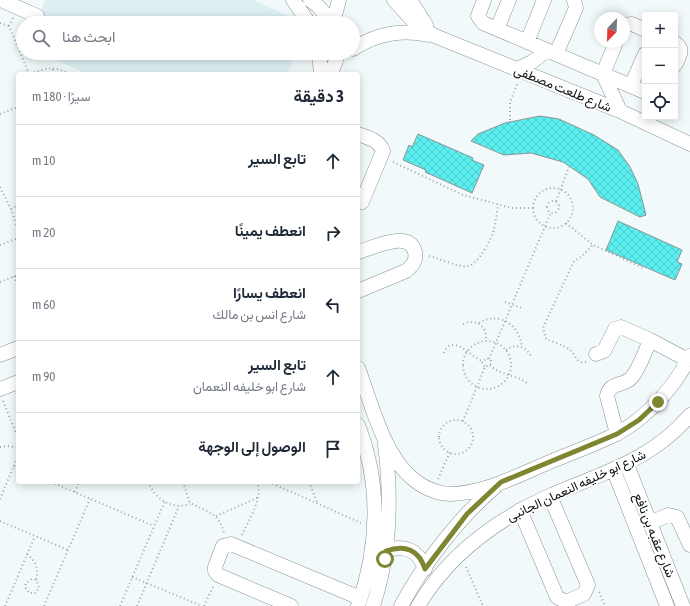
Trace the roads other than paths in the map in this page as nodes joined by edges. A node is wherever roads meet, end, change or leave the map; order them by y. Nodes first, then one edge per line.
1 (2, 0) edge
2 (294, 0) edge
3 (310, 0) edge
4 (338, 0) edge
5 (394, 0) edge
6 (410, 0) edge
7 (484, 0) edge
8 (509, 0) edge
9 (544, 0) edge
10 (574, 0) edge
11 (37, 16) dead end
12 (304, 16) edge
13 (327, 16) edge
14 (335, 16) edge
15 (630, 24) edge
16 (497, 29) junction
17 (642, 29) edge
18 (434, 36) junction
19 (527, 42) junction
20 (678, 45) edge
21 (360, 46) edge
22 (614, 48) edge
23 (551, 52) junction
24 (678, 58) edge
25 (320, 60) edge
26 (642, 61) edge
27 (520, 70) junction
28 (321, 72) edge
29 (603, 74) junction
30 (631, 86) junction
31 (642, 91) edge
32 (620, 111) junction
33 (360, 135) edge
34 (688, 142) edge
35 (362, 202) dead end
36 (360, 251) edge
37 (360, 290) edge
38 (650, 340) junction
39 (16, 349) edge
40 (596, 354) road end
41 (0, 355) edge
42 (689, 358) edge
43 (360, 373) edge
44 (16, 383) edge
45 (0, 389) edge
46 (690, 415) edge
47 (360, 432) edge
48 (617, 434) junction
49 (384, 436) junction
50 (626, 464) junction
51 (614, 471) junction
52 (501, 482) junction
53 (550, 496) junction
54 (520, 510) junction
55 (650, 523) junction
56 (690, 545) edge
57 (386, 551) junction
58 (425, 569) junction
59 (684, 600) edge
60 (359, 602) edge
61 (291, 606) edge
62 (373, 606) edge
63 (401, 606) edge
64 (418, 606) edge
65 (667, 606) edge

1 - 11 street
2 - 12 street
3 - 13 street
4 - 14 street
5 - 18 street, شارع طلعت مصطفى
6 - 18 street
7 - 16 street
8 - 16 street
9 - 19 street
10 - 23 street
15 - 17 street
16 - 19 street
18 - 21 street, شارع طلعت مصطفى
18 - 27 street, شارع طلعت مصطفى
19 - 23 street
20 - 24 street
22 - 29 street
23 - 27 street
23 - 29 street
25 - 28 street
26 - 30 street
27 - 32 street, شارع طلعت مصطفى
29 - 30 street
29 - 32 street
30 - 31 street
32 - 34 street, شارع طلعت مصطفى
33 - 35 street
36 - 37 street
38 - 40 street
38 - 42 street
38 - 48 street
39 - 41 street
42 - 48 street
43 - 49 street
44 - 45 street
46 - 50 street, شارع ابو خليفه النعمان الجانبى
47 - 60 street
48 - 52 street
49 - 52 street
49 - 57 street
50 - 51 street, شارع ابو خليفه النعمان الجانبى
50 - 55 street, شارع عقبه بن نافع
51 - 53 street, شارع ابو خليفه النعمان الجانبى
51 - 65 street, شارع عقبه بن نافع
52 - 58 street
53 - 54 street, شارع ابو خليفه النعمان الجانبى
53 - 54 street
54 - 64 street, شارع ابو خليفه النعمان الجانبى
55 - 56 street
55 - 59 street, شارع عقبه بن نافع
57 - 58 street
57 - 62 street
58 - 63 street
60 - 61 street

